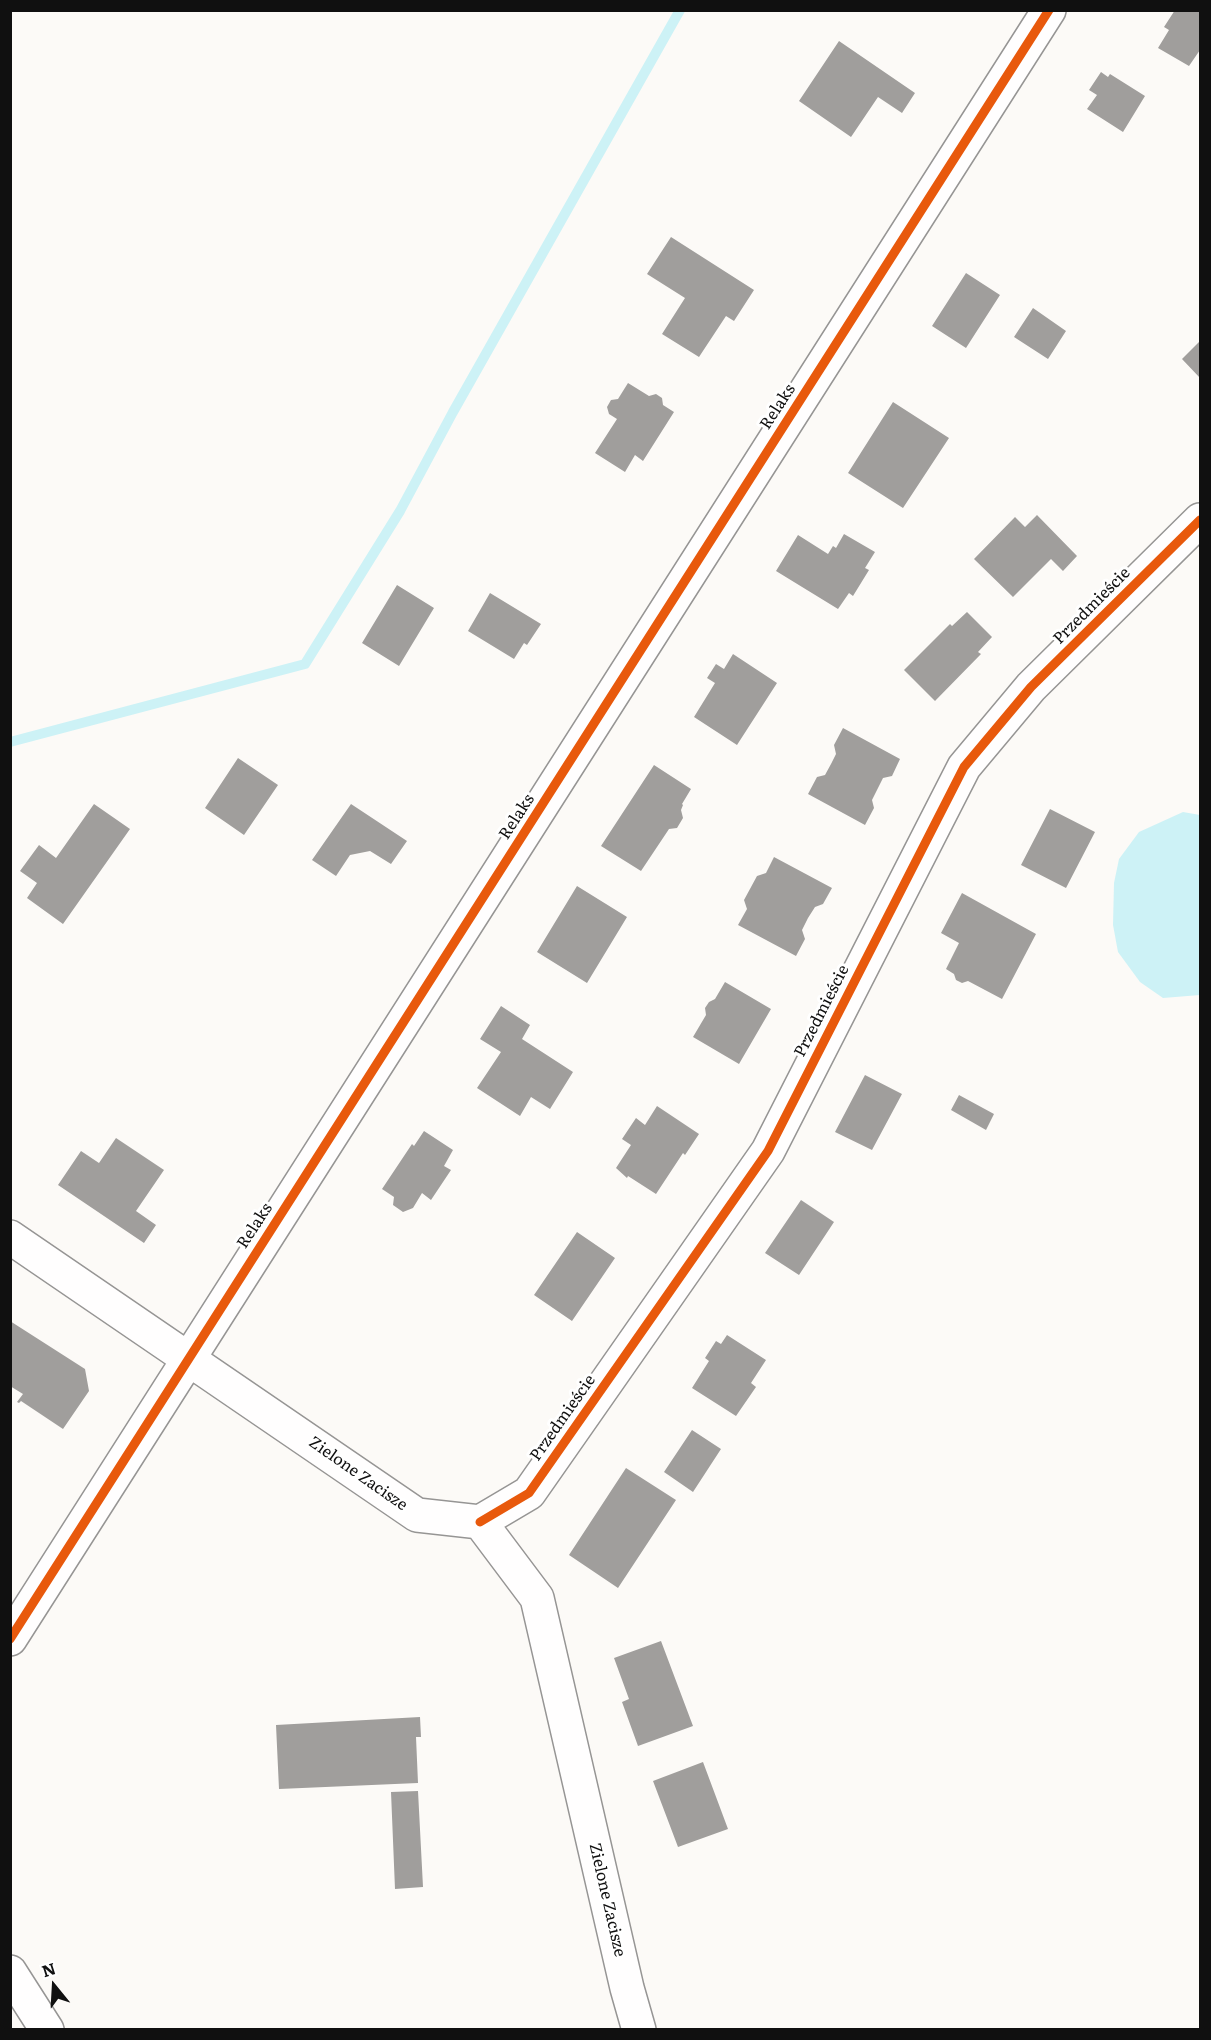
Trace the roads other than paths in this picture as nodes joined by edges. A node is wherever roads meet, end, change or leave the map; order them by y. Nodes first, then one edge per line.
1 (1049, 10) edge
2 (1200, 520) edge
3 (10, 1237) edge
4 (189, 1358) junction
5 (480, 1522) junction
6 (10, 1639) edge
7 (10, 1972) edge
8 (47, 2030) edge
9 (639, 2030) edge

1 - 4 street, Relaks
2 - 5 street, Przedmieście
3 - 4 street, Zielone Zacisze
4 - 5 street, Zielone Zacisze
4 - 6 street, Relaks
5 - 9 street, Zielone Zacisze
7 - 8 street

